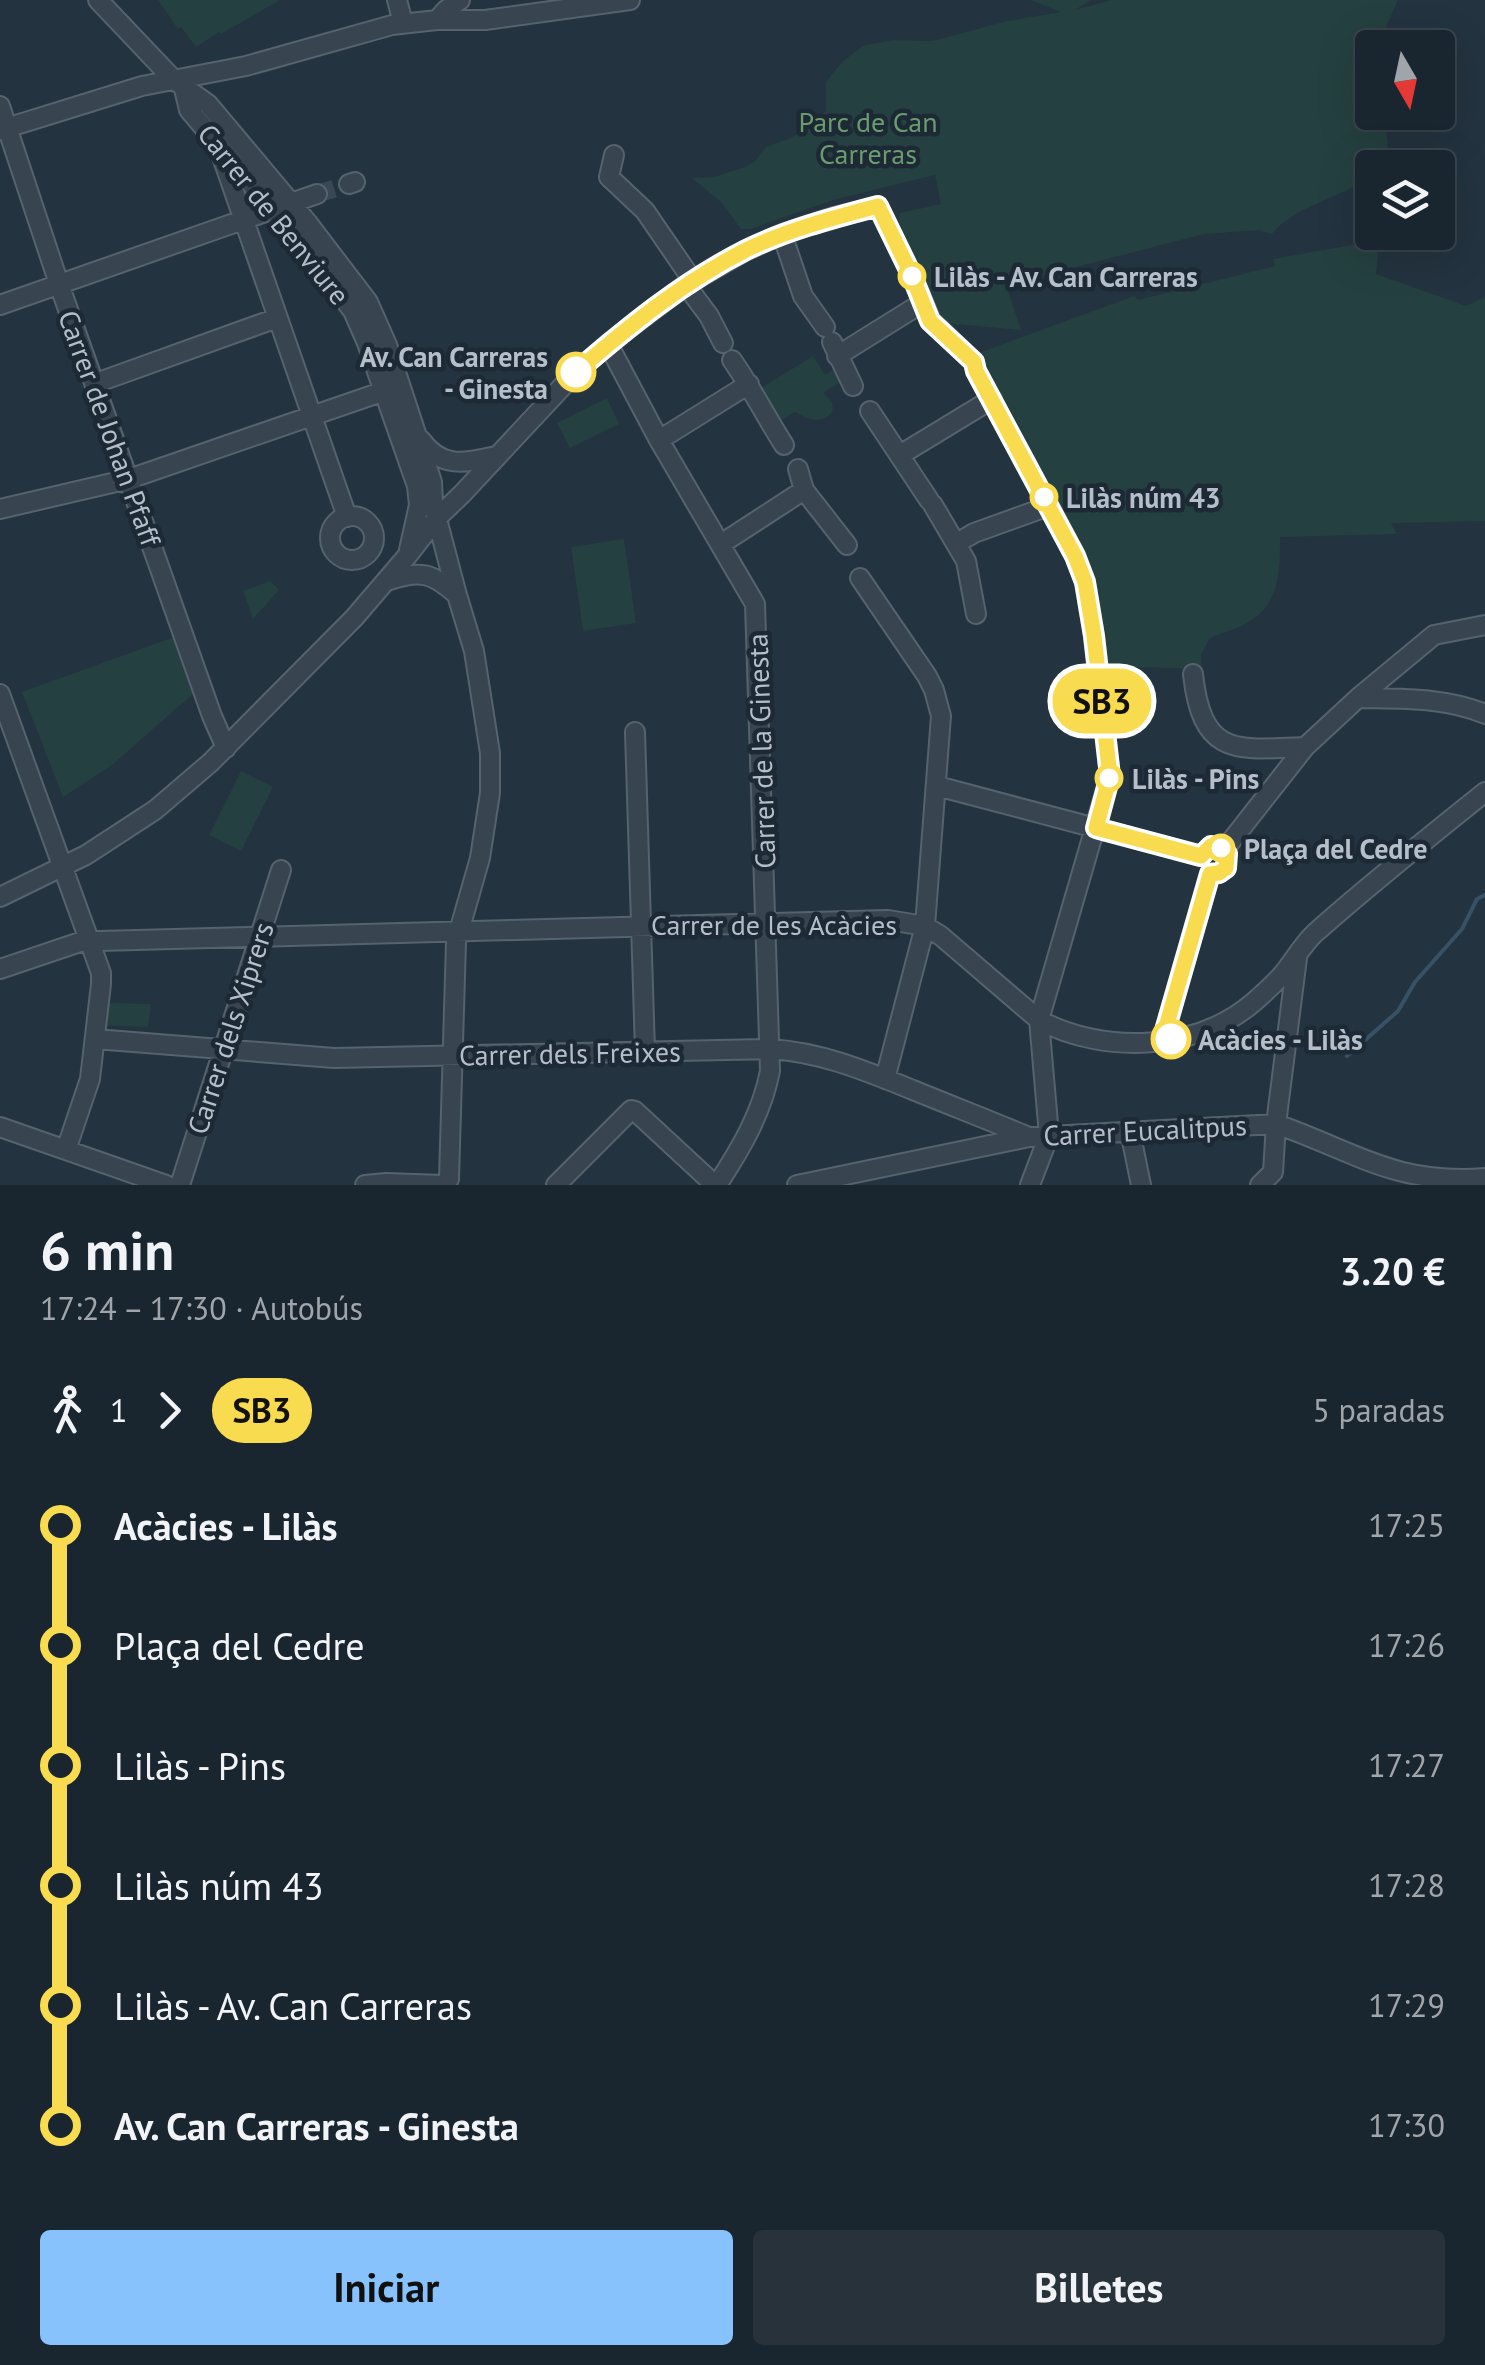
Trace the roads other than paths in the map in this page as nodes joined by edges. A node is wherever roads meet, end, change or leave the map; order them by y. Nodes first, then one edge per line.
1 (98, 0) edge
2 (397, 0) edge
3 (460, 0) edge
4 (472, 0) edge
5 (630, 0) edge
6 (437, 20) junction
7 (476, 20) junction
8 (403, 24) junction
9 (179, 84) junction
10 (0, 106) edge
11 (4, 129) edge
12 (218, 144) junction
13 (614, 155) dead end
14 (318, 194) tunnel mouth
15 (283, 207) junction
16 (242, 220) junction
17 (782, 234) junction
18 (689, 283) junction
19 (59, 284) junction
20 (922, 302) junction
21 (0, 305) edge
22 (276, 318) junction
23 (831, 342) junction
24 (723, 343) dead end
25 (608, 344) junction
26 (732, 360) dead end
27 (96, 383) junction
28 (749, 384) junction
29 (853, 386) dead end
30 (393, 388) junction
31 (992, 399) junction
32 (870, 411) dead end
33 (310, 416) junction
34 (416, 434) junction
35 (658, 440) junction
36 (784, 445) dead end
37 (900, 455) junction
38 (496, 456) junction
39 (798, 469) dead end
40 (129, 479) junction
41 (417, 486) junction
42 (804, 490) junction
43 (462, 494) junction
44 (1049, 506) junction
45 (0, 508) edge
46 (435, 511) junction
47 (347, 517) dead end
48 (957, 543) junction
49 (721, 544) junction
50 (848, 545) dead end
51 (408, 555) junction
52 (447, 557) junction
53 (860, 578) dead end
54 (387, 581) junction
55 (456, 595) junction
56 (976, 614) dead end
57 (1485, 625) edge
58 (1193, 674) dead end
59 (0, 694) edge
60 (1358, 698) junction
61 (1485, 714) edge
62 (635, 732) dead end
63 (1305, 746) junction
64 (226, 748) junction
65 (937, 786) junction
66 (1485, 792) edge
67 (1096, 828) junction
68 (1224, 850) junction
69 (1201, 856) junction
70 (62, 868) junction
71 (281, 870) dead end
72 (1210, 874) junction
73 (0, 897) edge
74 (766, 922) junction
75 (642, 925) junction
76 (924, 926) junction
77 (459, 930) junction
78 (261, 936) junction
79 (90, 939) junction
80 (1297, 954) junction
81 (0, 969) edge
82 (1040, 1020) junction
83 (96, 1039) junction
84 (1162, 1041) junction
85 (770, 1048) junction
86 (222, 1051) junction
87 (644, 1051) junction
88 (453, 1056) junction
89 (885, 1079) junction
90 (1276, 1124) junction
91 (0, 1127) edge
92 (1130, 1131) junction
93 (1049, 1135) junction
94 (1030, 1136) junction
95 (66, 1150) junction
96 (1485, 1178) edge
97 (1270, 1181) edge
98 (166, 1185) edge
99 (180, 1185) edge
100 (364, 1185) edge
101 (444, 1185) edge
102 (556, 1185) edge
103 (716, 1185) edge
104 (797, 1185) edge
105 (1030, 1185) edge
106 (1141, 1185) edge

1 - 9 street, Carrer de Benviure
2 - 8 street
3 - 6 street
4 - 7 street
5 - 7 street
6 - 7 street
6 - 8 street
8 - 9 street
9 - 11 street
9 - 12 street, Carrer de Benviure
9 - 15 street, Carrer de Benviure
10 - 11 street, Carrer de Johan Pfaff
11 - 19 street, Carrer de Johan Pfaff
12 - 15 street, Carrer de Benviure
12 - 16 street
13 - 18 street
14 - 15 street
15 - 16 street
15 - 30 street, Carrer de Benviure
16 - 19 street
16 - 22 street
17 - 18 street
17 - 20 street
17 - 23 street
18 - 24 street
18 - 25 street
19 - 21 street
19 - 27 street, Carrer de Johan Pfaff
20 - 23 street
20 - 31 street
22 - 27 street
22 - 33 street
23 - 29 street
25 - 35 street, Carrer de la Ginesta
25 - 38 street
26 - 28 street
27 - 40 street, Carrer de Johan Pfaff
28 - 35 street
28 - 36 street
30 - 33 street
30 - 34 street, Carrer de Benviure
30 - 41 street, Carrer de Benviure
31 - 37 street
31 - 44 street
32 - 37 street
33 - 40 street
33 - 47 street
34 - 38 street
34 - 46 street, Carrer de Benviure
35 - 49 street, Carrer de la Ginesta
37 - 48 street
38 - 43 street
39 - 42 street
40 - 45 street
40 - 64 street, Carrer de Johan Pfaff
41 - 46 street, Carrer de Benviure
41 - 51 street
42 - 49 street
42 - 50 street
43 - 46 street
43 - 52 street
44 - 48 street
44 - 67 street
46 - 51 street
46 - 52 street
48 - 56 street
49 - 74 street, Carrer de la Ginesta
51 - 54 street
52 - 55 street
53 - 65 street
54 - 55 street
54 - 64 street
55 - 77 street
57 - 60 street
58 - 63 street
59 - 70 street
60 - 61 street
60 - 63 street
62 - 75 street
63 - 68 street
64 - 70 street
65 - 67 street
65 - 76 street
66 - 80 street, Carrer de les Acàcies
67 - 69 street
67 - 82 street
68 - 69 street
68 - 72 street
69 - 72 street
70 - 73 street
70 - 79 street
71 - 78 street, Carrer dels Xiprers
72 - 84 street
74 - 75 street, Carrer de les Acàcies
74 - 76 street, Carrer de les Acàcies
74 - 85 street, Carrer de la Ginesta
75 - 77 street, Carrer de les Acàcies
75 - 87 street
76 - 82 street, Carrer de les Acàcies
76 - 89 street
77 - 78 street, Carrer de les Acàcies
77 - 88 street
78 - 79 street, Carrer de les Acàcies
78 - 86 street, Carrer dels Xiprers
79 - 81 street, Carrer de les Acàcies
79 - 83 street
80 - 84 street, Carrer de les Acàcies
80 - 90 street
82 - 84 street, Carrer de les Acàcies
82 - 93 street
83 - 86 street, Carrer dels Freixes
83 - 95 street
85 - 87 street, Carrer dels Freixes
85 - 89 street, Carrer dels Freixes
85 - 103 street, Carrer de la Ginesta
86 - 88 street, Carrer dels Freixes
86 - 99 street, Carrer dels Xiprers
87 - 88 street, Carrer dels Freixes
88 - 101 street
89 - 94 street, Carrer dels Freixes
90 - 92 street, Carrer Eucalitpus
90 - 96 street, Carrer Eucalitpus
90 - 97 street
91 - 95 street
92 - 93 street, Carrer Eucalitpus
92 - 106 street
93 - 94 street, Carrer Eucalitpus
93 - 105 street
94 - 104 street, Carrer Eucalitpus
95 - 98 street
100 - 101 street
102 - 103 street

